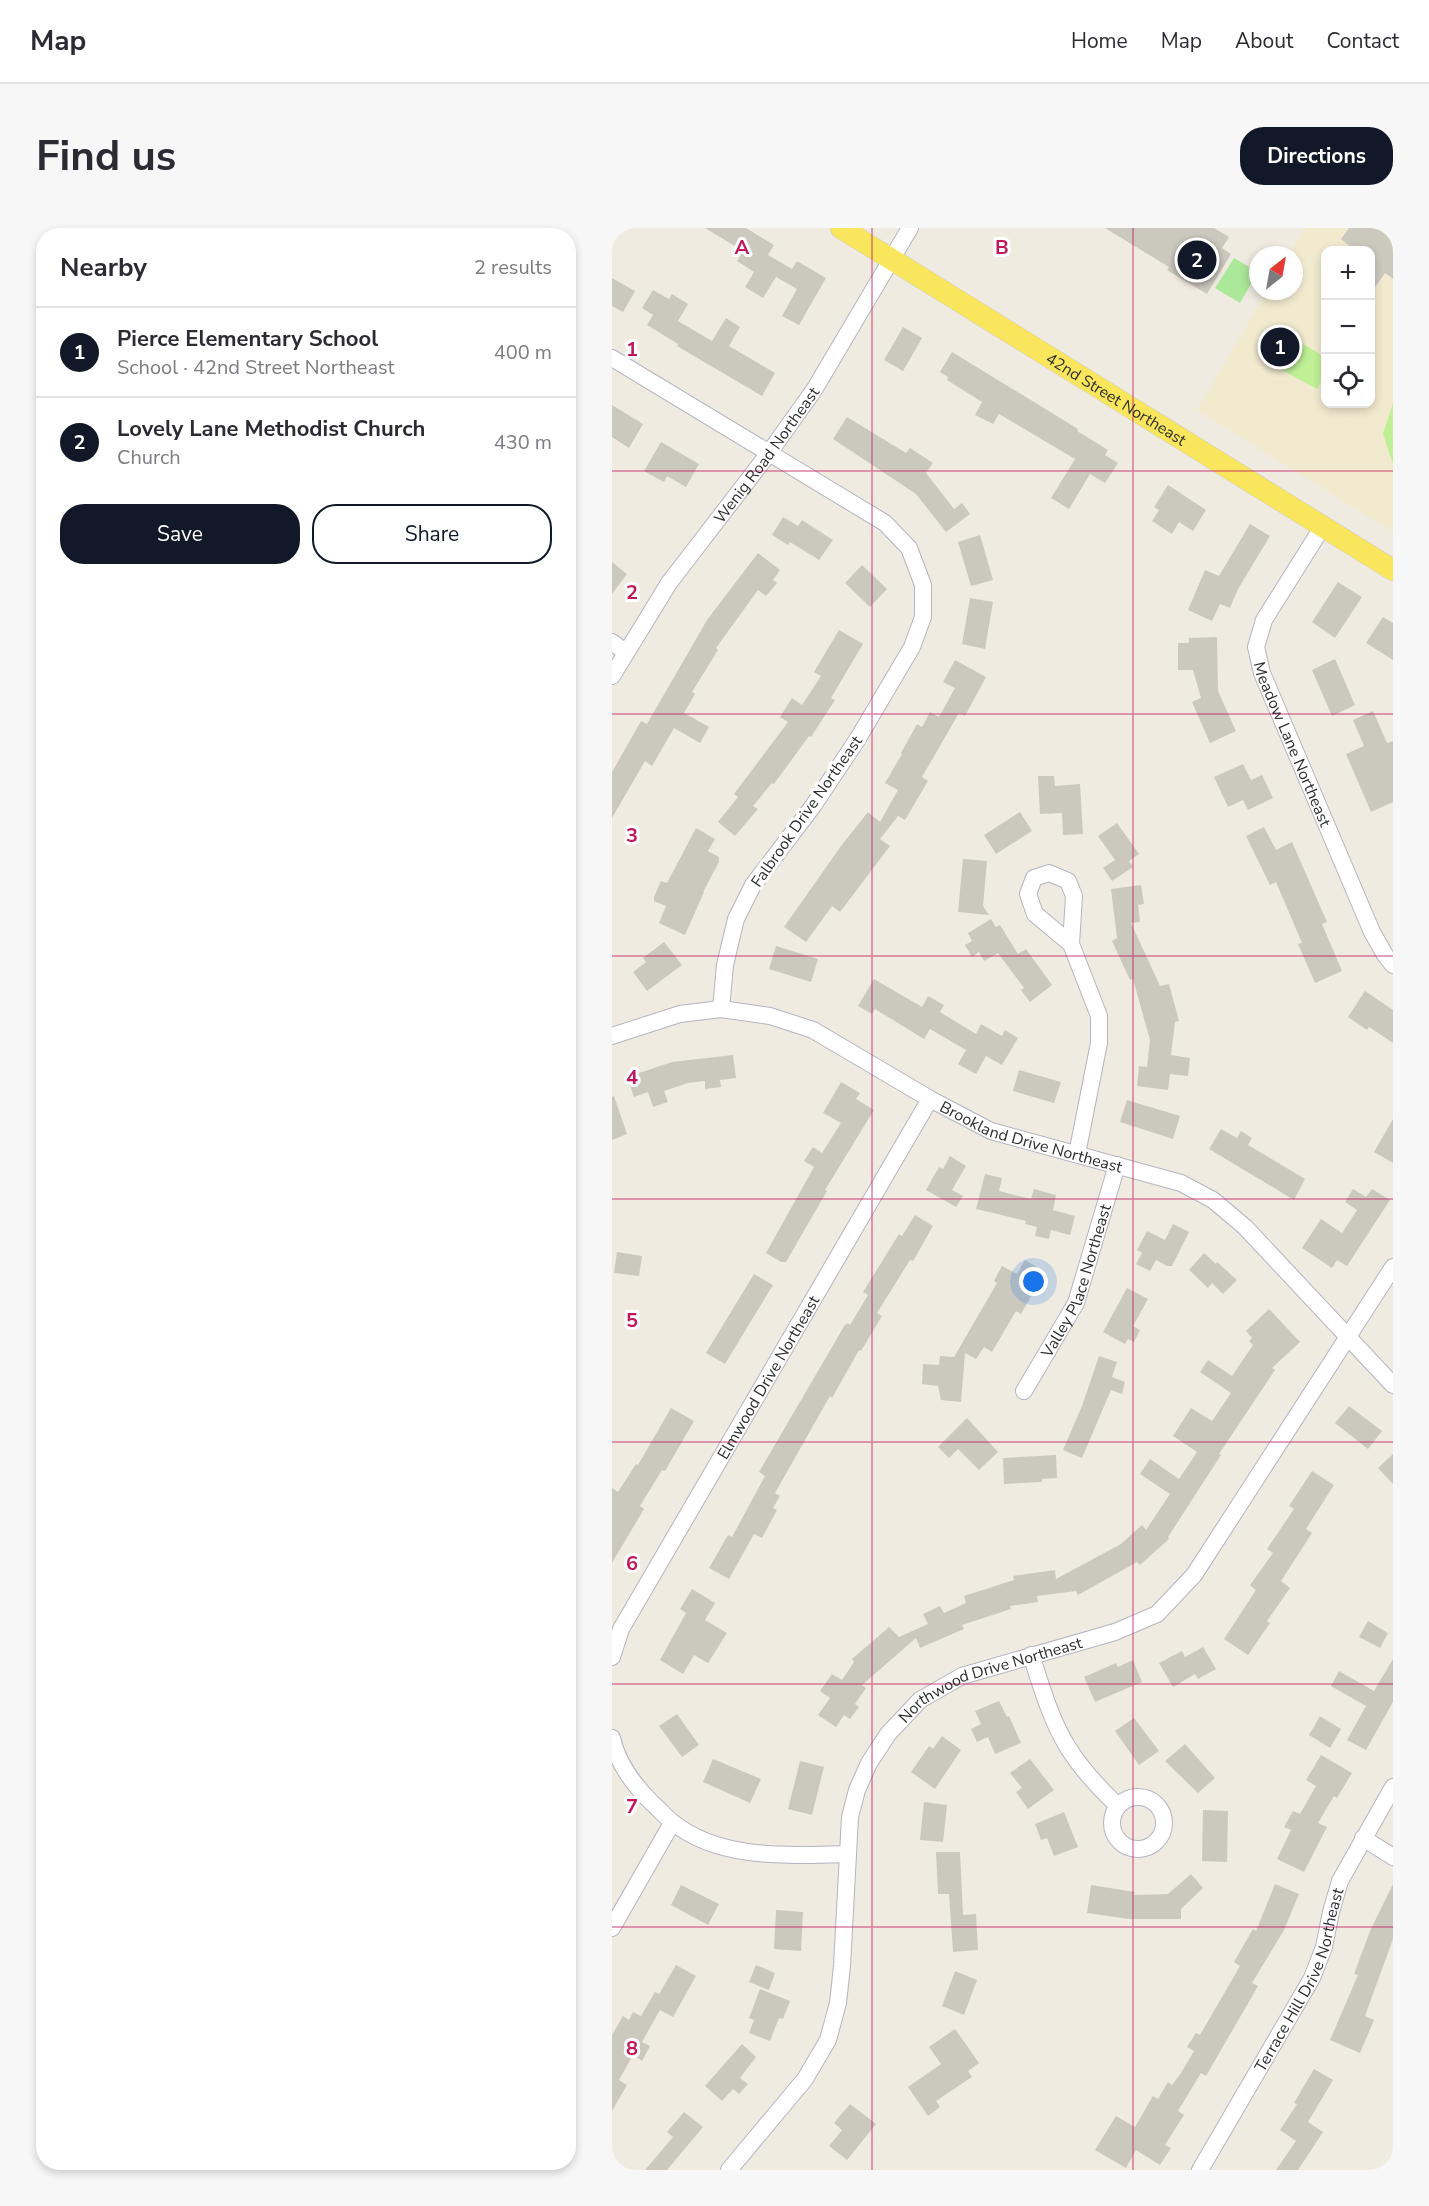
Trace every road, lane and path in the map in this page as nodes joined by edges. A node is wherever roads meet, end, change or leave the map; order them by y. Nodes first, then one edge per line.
1 (841, 228) edge
2 (910, 228) edge
3 (892, 259) junction
4 (612, 358) edge
5 (769, 453) junction
6 (1323, 526) junction
7 (1393, 570) edge
8 (619, 647) edge
9 (612, 676) edge
10 (1071, 944) dead end
11 (1393, 965) edge
12 (721, 1009) junction
13 (612, 1036) edge
14 (930, 1099) junction
15 (1077, 1154) junction
16 (1118, 1165) junction
17 (1393, 1267) edge
18 (1349, 1338) junction
19 (1393, 1385) edge
20 (1024, 1391) dead end
21 (1031, 1655) junction
22 (612, 1657) edge
23 (612, 1738) edge
24 (1393, 1787) edge
25 (1118, 1806) dead end
26 (672, 1823) junction
27 (1363, 1838) junction
28 (848, 1854) junction
29 (1393, 1857) edge
30 (612, 1928) edge
31 (729, 2170) edge
32 (1200, 2170) edge

1 - 3 main road, 42nd Street Northeast
2 - 3 street, Wenig Road Northeast
3 - 5 street, Wenig Road Northeast
3 - 6 main road, 42nd Street Northeast
4 - 5 street, Falbrook Drive Northeast
5 - 8 street, Wenig Road Northeast
5 - 12 street, Falbrook Drive Northeast
6 - 7 main road, 42nd Street Northeast
6 - 11 street, Meadow Lane Northeast
8 - 9 street, Wenig Road Northeast
10 - 15 street
12 - 13 street, Brookland Drive Northeast
12 - 14 street, Brookland Drive Northeast
14 - 15 street, Brookland Drive Northeast
14 - 22 street, Elmwood Drive Northeast
15 - 16 street, Brookland Drive Northeast
16 - 18 street, Brookland Drive Northeast
16 - 20 street, Valley Place Northeast
17 - 18 street, Northwood Drive Northeast
18 - 19 street, Brookland Drive Northeast
18 - 21 street, Northwood Drive Northeast
21 - 25 street
21 - 28 street, Northwood Drive Northeast
23 - 26 street
24 - 27 street, Terrace Hill Drive Northeast
26 - 28 street
26 - 30 street
27 - 29 street
27 - 32 street, Terrace Hill Drive Northeast
28 - 31 street, Northwood Drive Northeast

